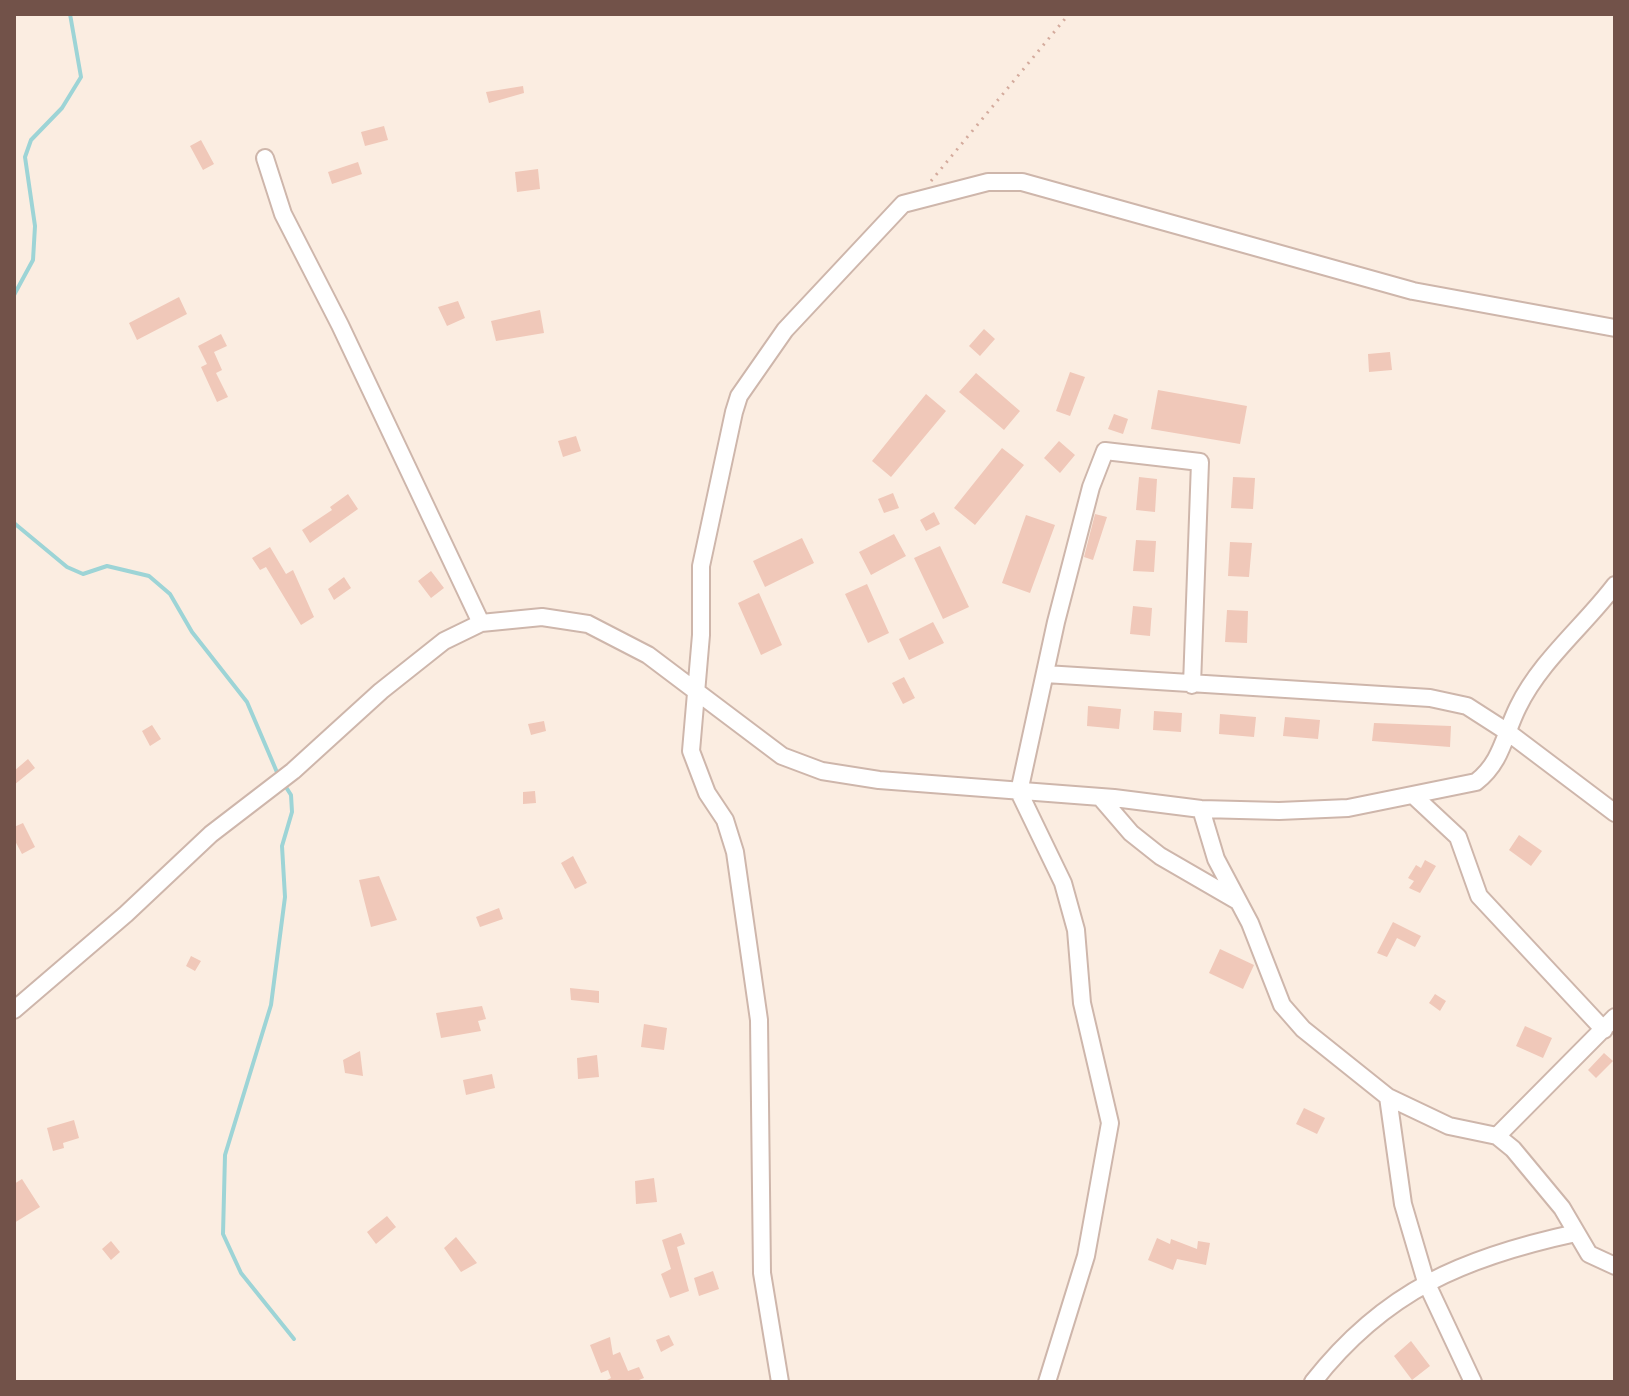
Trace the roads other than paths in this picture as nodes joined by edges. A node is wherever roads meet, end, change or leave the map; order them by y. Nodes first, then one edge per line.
1 (265, 158) dead end
2 (1615, 328) edge
3 (1615, 585) edge
4 (481, 623) junction
5 (1045, 674) junction
6 (1192, 685) junction
7 (697, 695) junction
8 (1509, 733) junction
9 (1019, 792) junction
10 (1414, 796) junction
11 (1100, 797) junction
12 (1201, 809) junction
13 (1615, 813) edge
14 (1238, 900) junction
15 (14, 1010) edge
16 (1609, 1023) edge
17 (1388, 1097) junction
18 (1497, 1136) junction
19 (1576, 1233) junction
20 (1615, 1266) edge
21 (1426, 1282) junction
22 (780, 1382) edge
23 (1047, 1382) edge
24 (1313, 1382) edge
25 (1473, 1382) edge

1 - 4 street
2 - 7 street
3 - 8 street
4 - 7 street
4 - 15 street
5 - 6 street
5 - 6 street
5 - 9 street
6 - 8 street
7 - 9 street
7 - 22 street
8 - 10 street
8 - 13 street
9 - 11 street
9 - 23 street
10 - 12 street
10 - 16 street
11 - 12 street
11 - 14 street
12 - 14 street
14 - 17 street
16 - 18 street
17 - 18 street
17 - 21 street
18 - 19 street
19 - 20 street
19 - 21 street
21 - 24 street
21 - 25 street

